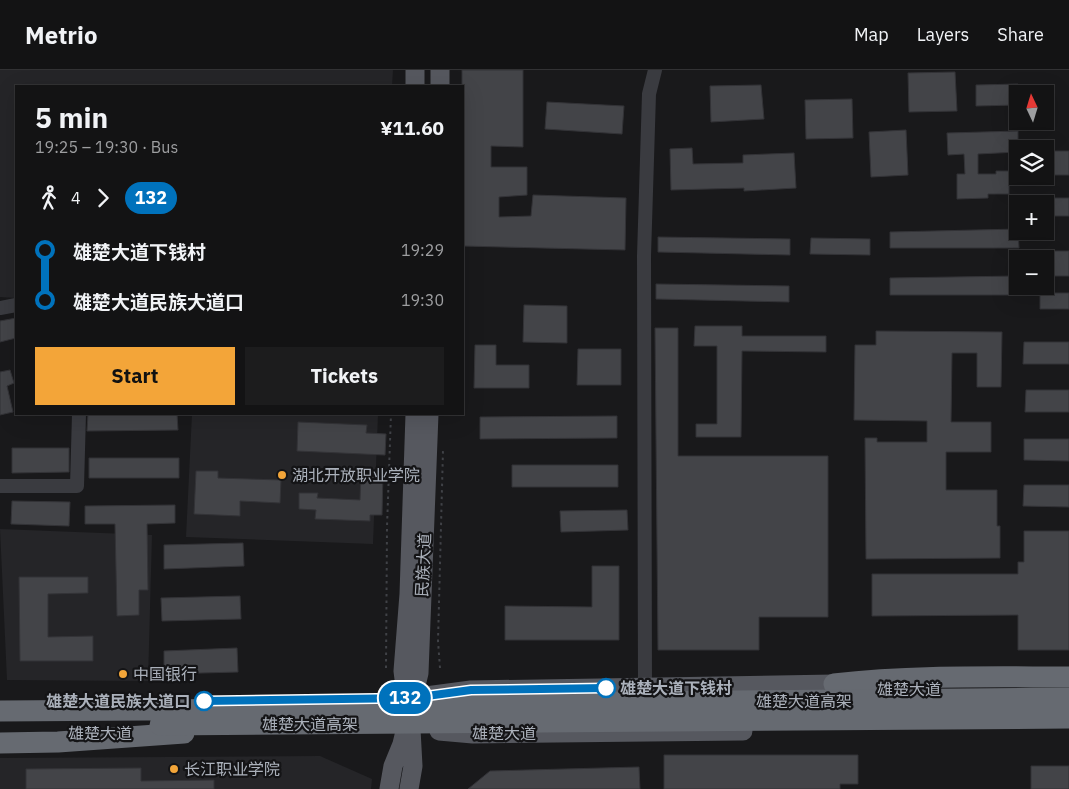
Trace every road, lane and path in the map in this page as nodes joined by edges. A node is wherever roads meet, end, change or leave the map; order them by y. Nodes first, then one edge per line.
1 (415, 70) edge
2 (440, 70) edge
3 (655, 70) edge
4 (415, 85) edge
5 (440, 85) edge
6 (15, 305) edge
7 (0, 308) edge
8 (79, 415) edge
9 (391, 415) edge
10 (415, 415) edge
11 (429, 415) edge
12 (443, 443) dead end
13 (0, 486) edge
14 (386, 668) dead end
15 (440, 668) dead end
16 (1069, 677) edge
17 (834, 684) junction
18 (645, 687) junction
19 (1069, 688) edge
20 (1069, 698) edge
21 (0, 704) edge
22 (1069, 705) edge
23 (0, 712) edge
24 (409, 713) junction
25 (0, 718) edge
26 (1069, 718) edge
27 (1069, 727) edge
28 (199, 732) joint
29 (1, 736) edge
30 (389, 789) edge
31 (409, 789) edge

1 - 4 main road
2 - 5 main road
3 - 18 street
6 - 7 street
8 - 13 street
9 - 14 path
10 - 24 main road, 民族大道
11 - 24 main road, 民族大道
12 - 15 path
16 - 17 highway
17 - 18 main road, 雄楚大道
17 - 19 main road, 雄楚大道
18 - 24 main road, 雄楚大道
20 - 23 highway, 雄楚大道高架, bridge
21 - 24 main road, 雄楚大道
22 - 24 street
24 - 25 street
24 - 27 main road, 雄楚大道
24 - 28 main road, 雄楚大道
24 - 30 main road, 民族大道
24 - 31 main road, 民族大道
26 - 29 highway, 雄楚大道高架, bridge
28 - 29 highway

